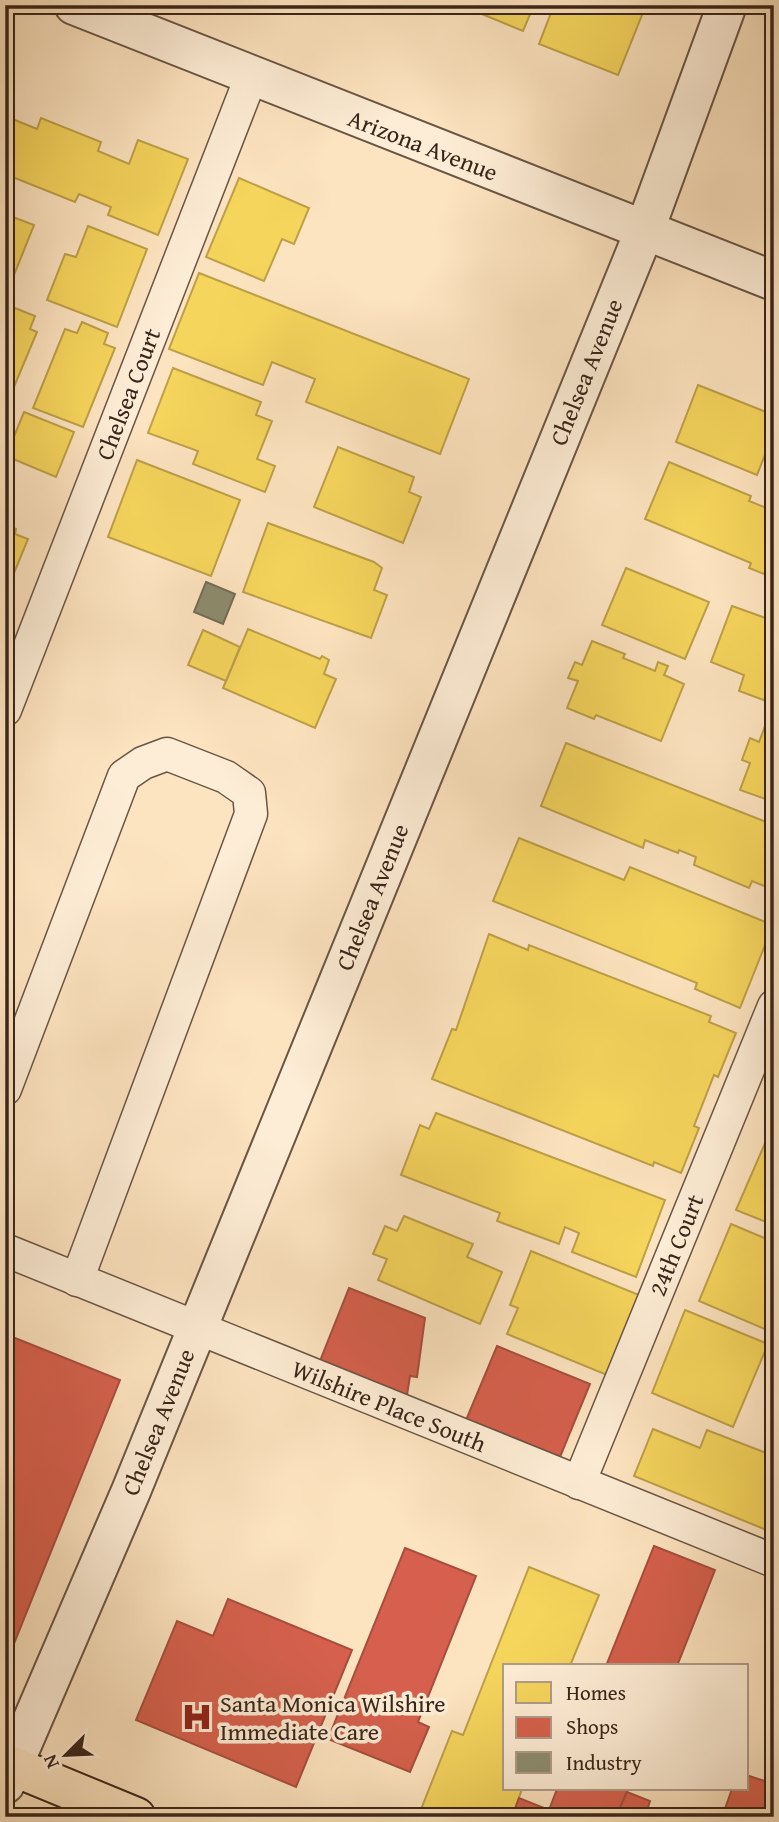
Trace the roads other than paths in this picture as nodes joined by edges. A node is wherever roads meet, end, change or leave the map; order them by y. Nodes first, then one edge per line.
1 (74, 5) edge
2 (727, 5) edge
3 (251, 77) junction
4 (644, 232) junction
5 (774, 281) edge
6 (5, 710) edge
7 (774, 1006) edge
8 (5, 1089) edge
9 (5, 1250) edge
10 (77, 1280) junction
11 (197, 1328) junction
12 (579, 1483) junction
13 (774, 1561) edge
14 (8, 1771) edge
15 (136, 1817) edge

1 - 3 street, Arizona Avenue
2 - 4 street, Chelsea Avenue
3 - 4 street, Arizona Avenue
3 - 6 lane, Chelsea Court
4 - 5 street, Arizona Avenue
4 - 11 street, Chelsea Avenue
7 - 12 lane, 24th Court
8 - 10 lane
9 - 10 lane, Wilshire Place South
10 - 11 lane, Wilshire Place South
11 - 12 lane, Wilshire Place South
11 - 14 street, Chelsea Avenue
12 - 13 lane, Wilshire Place South
14 - 15 main road

